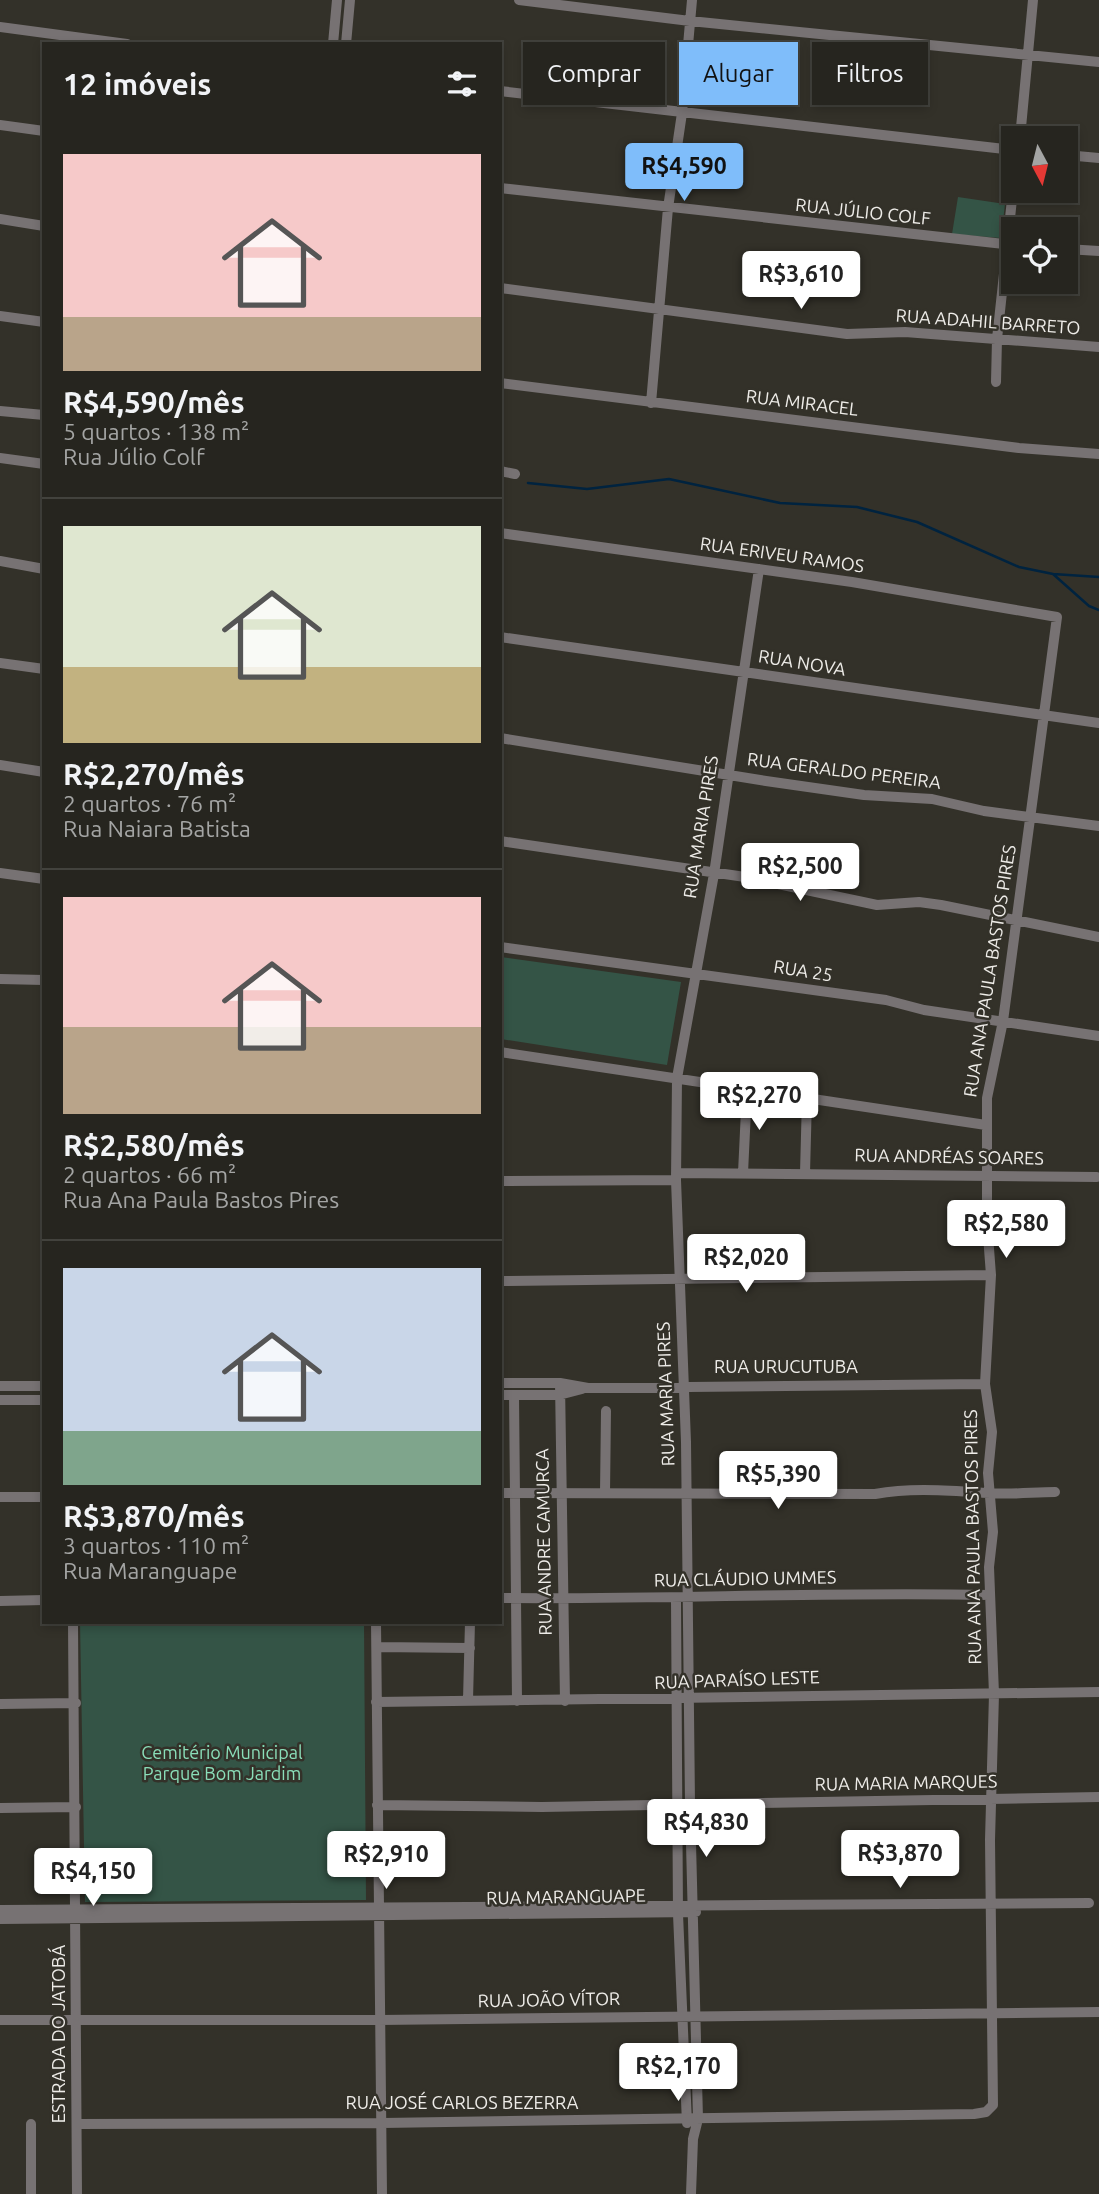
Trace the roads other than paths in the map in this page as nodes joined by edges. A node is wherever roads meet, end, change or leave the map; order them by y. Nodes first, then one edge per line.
1 (337, 0) edge
2 (350, 0) edge
3 (519, 0) edge
4 (692, 0) edge
5 (1033, 0) edge
6 (690, 21) junction
7 (0, 27) edge
8 (112, 42) edge
9 (333, 42) edge
10 (346, 42) edge
11 (1027, 55) junction
12 (1099, 62) edge
13 (502, 91) edge
14 (682, 113) junction
15 (0, 125) edge
16 (1021, 126) edge
17 (42, 131) edge
18 (1001, 149) edge
19 (1078, 156) edge
20 (1099, 158) edge
21 (502, 188) edge
22 (668, 208) junction
23 (0, 219) edge
24 (42, 226) edge
25 (1001, 244) edge
26 (1078, 250) edge
27 (1099, 251) edge
28 (502, 288) edge
29 (1003, 294) edge
30 (661, 308) junction
31 (0, 316) edge
32 (42, 322) edge
33 (997, 339) junction
34 (1099, 347) edge
35 (996, 382) dead end
36 (502, 383) edge
37 (651, 403) junction
38 (0, 411) edge
39 (42, 415) edge
40 (1099, 454) edge
41 (0, 458) edge
42 (42, 464) edge
43 (502, 471) edge
44 (516, 474) dead end
45 (502, 533) edge
46 (0, 562) edge
47 (42, 569) edge
48 (759, 569) junction
49 (1057, 617) joint
50 (502, 637) edge
51 (0, 663) edge
52 (42, 669) edge
53 (742, 672) junction
54 (1044, 714) junction
55 (1099, 723) edge
56 (502, 738) edge
57 (0, 765) edge
58 (42, 772) edge
59 (728, 774) junction
60 (1031, 818) junction
61 (1099, 826) edge
62 (502, 841) edge
63 (0, 873) edge
64 (713, 874) junction
65 (42, 879) edge
66 (1017, 921) junction
67 (1099, 937) edge
68 (502, 947) edge
69 (695, 975) junction
70 (0, 979) edge
71 (42, 980) edge
72 (1003, 1021) junction
73 (1099, 1035) edge
74 (502, 1052) edge
75 (677, 1078) junction
76 (747, 1089) junction
77 (807, 1098) junction
78 (986, 1125) junction
79 (743, 1173) junction
80 (805, 1173) junction
81 (987, 1174) junction
82 (676, 1177) junction
83 (1097, 1177) dead end
84 (502, 1181) edge
85 (991, 1275) junction
86 (502, 1280) edge
87 (678, 1280) junction
88 (502, 1383) edge
89 (985, 1384) junction
90 (684, 1385) junction
91 (0, 1386) edge
92 (42, 1386) edge
93 (560, 1389) junction
94 (502, 1395) edge
95 (514, 1395) junction
96 (0, 1400) edge
97 (42, 1400) edge
98 (606, 1411) dead end
99 (1055, 1492) dead end
100 (502, 1493) edge
101 (516, 1493) junction
102 (561, 1493) junction
103 (605, 1493) junction
104 (991, 1493) junction
105 (687, 1494) junction
106 (0, 1497) edge
107 (42, 1497) edge
108 (990, 1595) junction
109 (502, 1598) edge
110 (515, 1598) junction
111 (562, 1598) junction
112 (681, 1599) junction
113 (42, 1600) edge
114 (0, 1601) edge
115 (73, 1624) edge
116 (376, 1624) edge
117 (470, 1624) edge
118 (377, 1647) junction
119 (470, 1648) junction
120 (1099, 1692) edge
121 (994, 1694) junction
122 (683, 1698) junction
123 (468, 1700) junction
124 (517, 1700) junction
125 (565, 1701) junction
126 (376, 1702) junction
127 (76, 1703) junction
128 (0, 1704) edge
129 (1099, 1797) edge
130 (993, 1799) junction
131 (684, 1804) junction
132 (377, 1805) junction
133 (76, 1807) junction
134 (0, 1808) edge
135 (1089, 1903) dead end
136 (990, 1905) junction
137 (678, 1909) junction
138 (692, 1909) junction
139 (0, 1910) edge
140 (77, 1912) junction
141 (377, 1912) junction
142 (0, 1919) edge
143 (1099, 2012) edge
144 (993, 2013) junction
145 (688, 2016) junction
146 (76, 2019) junction
147 (0, 2020) edge
148 (380, 2020) junction
149 (974, 2114) joint
150 (685, 2119) junction
151 (698, 2119) junction
152 (383, 2123) junction
153 (31, 2124) dead end
154 (77, 2124) junction
155 (693, 2139) junction
156 (31, 2194) edge
157 (77, 2194) edge
158 (382, 2194) edge
159 (691, 2194) edge

1 - 9 street
2 - 10 street
3 - 6 street
4 - 6 street
5 - 11 street
6 - 11 street
6 - 14 street
7 - 8 street
11 - 12 street
11 - 16 street
13 - 14 street
14 - 18 street
14 - 22 street
15 - 17 street
19 - 20 street
21 - 22 street, RUA JÚLIO COLF
22 - 25 street, RUA JÚLIO COLF
22 - 30 street
23 - 24 street
26 - 27 street
28 - 30 street, RUA ADAHIL BARRETO
29 - 33 street
30 - 33 street, RUA ADAHIL BARRETO
30 - 37 street
31 - 32 street
33 - 34 street, RUA ADAHIL BARRETO
33 - 35 street
36 - 37 street, RUA MIRACEL
37 - 40 street, RUA MIRACEL
38 - 39 street
41 - 42 street
43 - 44 street
45 - 48 street, RUA ERIVEU RAMOS
46 - 47 street
48 - 49 street, RUA ERIVEU RAMOS
48 - 53 street, RUA MARIA PIRES
49 - 54 street, RUA ANA PAULA BASTOS PIRES
50 - 53 street, RUA NOVA
51 - 52 street
53 - 54 street, RUA NOVA
53 - 59 street, RUA MARIA PIRES
54 - 55 street, RUA NOVA
54 - 60 street, RUA ANA PAULA BASTOS PIRES
56 - 59 street, RUA GERALDO PEREIRA
57 - 58 street
59 - 60 street, RUA GERALDO PEREIRA
59 - 64 street, RUA MARIA PIRES
60 - 61 street, RUA GERALDO PEREIRA
60 - 66 street, RUA ANA PAULA BASTOS PIRES
62 - 64 street
63 - 65 street
64 - 66 street
64 - 69 street, RUA MARIA PIRES
66 - 67 street
66 - 72 street, RUA ANA PAULA BASTOS PIRES
68 - 69 street, RUA 25
69 - 72 street, RUA 25
69 - 75 street, RUA MARIA PIRES
70 - 71 street
72 - 73 street, RUA 25
72 - 78 street, RUA ANA PAULA BASTOS PIRES
74 - 75 street
75 - 76 street
75 - 82 street, RUA MARIA PIRES
76 - 77 street
76 - 79 street
77 - 78 street
77 - 80 street
78 - 81 street, RUA ANA PAULA BASTOS PIRES
79 - 80 street, RUA ANDRÉAS SOARES
79 - 82 street, RUA ANDRÉAS SOARES
80 - 81 street, RUA ANDRÉAS SOARES
81 - 83 street, RUA ANDRÉAS SOARES
81 - 85 street, RUA ANA PAULA BASTOS PIRES
82 - 84 street, RUA ANDRÉAS SOARES
82 - 87 street, RUA MARIA PIRES
85 - 87 street
85 - 89 street, RUA ANA PAULA BASTOS PIRES
86 - 87 street
87 - 90 street, RUA MARIA PIRES
88 - 93 street, RUA URUCUTUBA
89 - 90 street, RUA URUCUTUBA
89 - 104 street, RUA ANA PAULA BASTOS PIRES
90 - 93 street, RUA URUCUTUBA
90 - 105 street, RUA MARIA PIRES
91 - 92 street
93 - 95 street, RUA URUCUTUBA
93 - 102 street, RUA ANDRE CAMURCA
94 - 95 street, RUA URUCUTUBA
95 - 101 street
96 - 97 street
98 - 103 street
99 - 104 street
100 - 101 street
101 - 102 street
101 - 110 street
102 - 103 street
102 - 111 street, RUA ANDRE CAMURCA
103 - 105 street
104 - 105 street
104 - 108 street, RUA ANA PAULA BASTOS PIRES
105 - 112 street, RUA MARIA PIRES
106 - 107 street
108 - 112 street, RUA CLÁUDIO UMMES
108 - 121 street, RUA ANA PAULA BASTOS PIRES
109 - 110 street, RUA CLÁUDIO UMMES
110 - 111 street, RUA CLÁUDIO UMMES
110 - 124 street
111 - 112 street, RUA CLÁUDIO UMMES
111 - 125 street, RUA ANDRE CAMURCA
112 - 122 street, RUA MARIA PIRES
113 - 114 street
115 - 127 street, ESTRADA DO JATOBÁ
116 - 118 street
117 - 119 street
118 - 119 street
118 - 126 street
119 - 123 street
120 - 121 street, RUA PARAÍSO LESTE
121 - 122 street, RUA PARAÍSO LESTE
121 - 130 street, RUA ANA PAULA BASTOS PIRES
122 - 125 street, RUA PARAÍSO LESTE
122 - 131 street, RUA MARIA PIRES
123 - 124 street, RUA PARAÍSO LESTE
123 - 126 street, RUA PARAÍSO LESTE
124 - 125 street, RUA PARAÍSO LESTE
126 - 132 street
127 - 128 street
127 - 133 street, ESTRADA DO JATOBÁ
129 - 130 street, RUA MARIA MARQUES
130 - 131 street, RUA MARIA MARQUES
130 - 136 street, RUA ANA PAULA BASTOS PIRES
131 - 132 street, RUA MARIA MARQUES
131 - 137 street, RUA MARIA PIRES
131 - 138 street, RUA MARIA PIRES
132 - 141 street
133 - 134 street
133 - 140 street, ESTRADA DO JATOBÁ
135 - 136 street, RUA MARANGUAPE
136 - 138 street, RUA MARANGUAPE
136 - 144 street, RUA ANA PAULA BASTOS PIRES
137 - 138 street, RUA MARANGUAPE
137 - 141 street, RUA MARANGUAPE
137 - 145 street, RUA MARIA PIRES
138 - 145 street, RUA MARIA PIRES
139 - 140 street, RUA MARANGUAPE
140 - 141 street, RUA MARANGUAPE
140 - 142 street, RUA MARANGUAPE
140 - 146 street, ESTRADA DO JATOBÁ
141 - 148 street
143 - 144 street, RUA JOÃO VÍTOR
144 - 145 street, RUA JOÃO VÍTOR
144 - 149 street, RUA ANA PAULA BASTOS PIRES
145 - 148 street, RUA JOÃO VÍTOR
145 - 150 street, RUA MARIA PIRES
145 - 151 street, RUA MARIA PIRES
146 - 147 street, RUA JOÃO VÍTOR
146 - 148 street, RUA JOÃO VÍTOR
146 - 154 street, ESTRADA DO JATOBÁ
148 - 152 street
149 - 151 street, RUA JOSÉ CARLOS BEZERRA
150 - 151 street, RUA JOSÉ CARLOS BEZERRA
150 - 152 street, RUA JOSÉ CARLOS BEZERRA
150 - 155 street, RUA MARIA PIRES
151 - 155 street, RUA MARIA PIRES
152 - 154 street, RUA JOSÉ CARLOS BEZERRA
152 - 158 street
153 - 156 street
154 - 157 street, ESTRADA DO JATOBÁ
155 - 159 street, RUA MARIA PIRES

